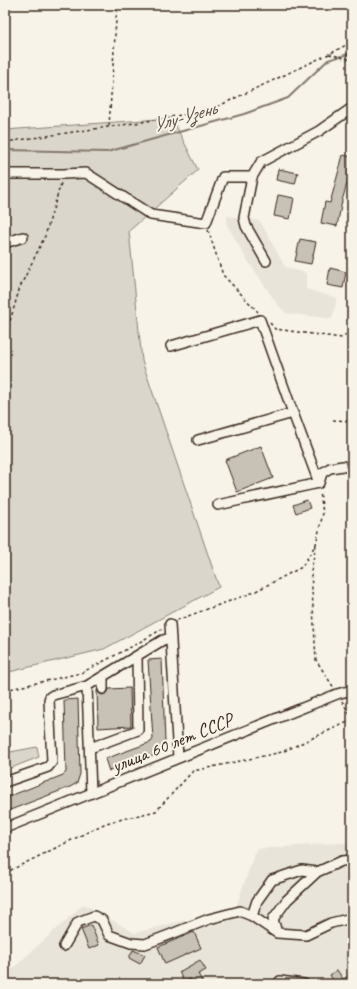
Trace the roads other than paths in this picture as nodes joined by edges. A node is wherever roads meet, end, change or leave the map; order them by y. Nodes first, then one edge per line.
1 (352, 108) edge
2 (5, 174) edge
3 (252, 176) junction
4 (23, 237) dead end
5 (5, 243) edge
6 (266, 261) dead end
7 (171, 346) dead end
8 (293, 413) junction
9 (198, 440) dead end
10 (352, 469) edge
11 (319, 483) junction
12 (218, 505) dead end
13 (170, 624) road end
14 (171, 638) junction
15 (137, 656) junction
16 (103, 676) junction
17 (87, 686) junction
18 (103, 689) dead end
19 (352, 690) edge
20 (90, 748) junction
21 (178, 758) junction
22 (5, 782) edge
23 (91, 793) junction
24 (5, 828) edge
25 (352, 860) edge
26 (317, 872) junction
27 (252, 916) junction
28 (352, 918) edge
29 (278, 933) junction
30 (64, 946) dead end
31 (280, 981) dead end
32 (304, 984) edge

1 - 3 street
2 - 3 street
3 - 6 street
4 - 5 street
7 - 8 street
8 - 9 street
8 - 11 street
10 - 11 street
11 - 12 street
13 - 14 street
14 - 15 street
14 - 21 street
15 - 16 street
15 - 20 street
16 - 17 street
16 - 18 street
17 - 20 street
17 - 22 street
19 - 21 street, улица 60 лет СССР
20 - 23 street
21 - 23 street, улица 60 лет СССР
23 - 24 street, улица 60 лет СССР
25 - 26 street
26 - 27 street
26 - 29 street
27 - 29 street
27 - 30 street
28 - 29 street
31 - 32 street

